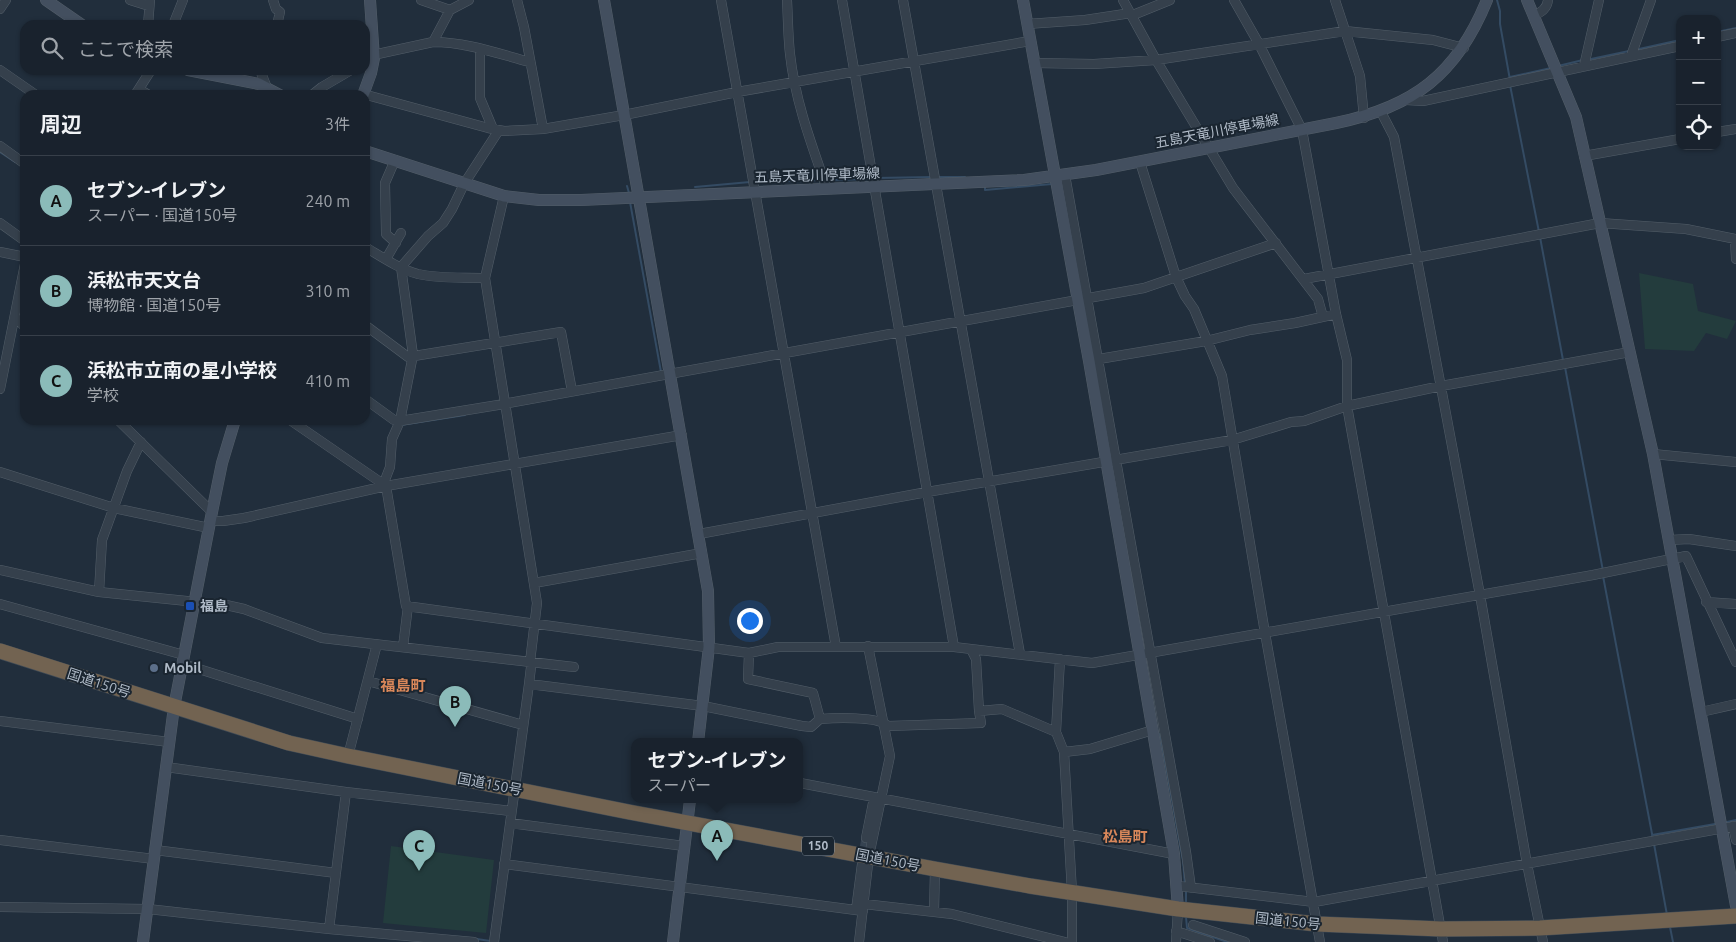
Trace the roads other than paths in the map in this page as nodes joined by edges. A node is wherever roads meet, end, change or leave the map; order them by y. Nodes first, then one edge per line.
1 (6, 0) edge
2 (46, 0) edge
3 (130, 0) edge
4 (183, 0) edge
5 (273, 0) edge
6 (370, 0) edge
7 (421, 0) edge
8 (469, 0) edge
9 (517, 0) edge
10 (604, 0) edge
11 (721, 0) edge
12 (787, 0) edge
13 (842, 0) edge
14 (903, 0) edge
15 (1023, 0) edge
16 (1123, 0) edge
17 (1170, 0) edge
18 (1234, 0) edge
19 (1335, 0) edge
20 (1487, 0) edge
21 (1527, 0) edge
22 (1548, 0) edge
23 (1598, 0) edge
24 (1651, 0) edge
25 (149, 3) edge
26 (0, 8) edge
27 (450, 10) junction
28 (1132, 14) junction
29 (1534, 16) junction
30 (75, 20) edge
31 (148, 20) edge
32 (175, 20) edge
33 (278, 20) edge
34 (1027, 24) junction
35 (1345, 30) junction
36 (1736, 33) edge
37 (1721, 37) edge
38 (1030, 41) junction
39 (433, 42) junction
40 (1259, 44) junction
41 (1676, 47) edge
42 (1464, 48) junction
43 (480, 50) junction
44 (1631, 56) junction
45 (371, 59) edge
46 (1156, 60) junction
47 (530, 62) junction
48 (913, 62) junction
49 (1034, 63) junction
50 (1584, 66) junction
51 (1556, 68) junction
52 (0, 70) edge
53 (855, 72) junction
54 (148, 75) edge
55 (215, 75) edge
56 (262, 75) edge
57 (334, 75) edge
58 (370, 75) edge
59 (370, 75) edge
60 (794, 83) junction
61 (268, 88) junction
62 (29, 90) edge
63 (138, 90) edge
64 (271, 90) edge
65 (317, 90) edge
66 (364, 90) edge
67 (737, 92) junction
68 (370, 96) edge
69 (1406, 100) junction
70 (1381, 112) junction
71 (624, 114) junction
72 (1364, 118) junction
73 (543, 128) junction
74 (1736, 129) edge
75 (496, 130) junction
76 (1302, 130) junction
77 (1721, 131) edge
78 (1676, 140) edge
79 (0, 146) edge
80 (1210, 148) junction
81 (370, 153) edge
82 (1584, 156) junction
83 (20, 160) edge
84 (394, 160) junction
85 (1140, 162) junction
86 (1060, 176) junction
87 (464, 184) junction
88 (936, 185) junction
89 (874, 188) junction
90 (826, 189) junction
91 (756, 193) junction
92 (504, 196) junction
93 (640, 198) junction
94 (0, 223) edge
95 (1600, 223) junction
96 (401, 233) dead end
97 (20, 237) edge
98 (1736, 239) edge
99 (396, 243) junction
100 (1276, 243) junction
101 (370, 250) edge
102 (0, 252) edge
103 (20, 256) edge
104 (1417, 257) junction
105 (386, 259) junction
106 (1736, 259) edge
107 (401, 267) junction
108 (1330, 273) junction
109 (1176, 277) junction
110 (485, 278) junction
111 (1304, 279) junction
112 (20, 290) edge
113 (1082, 300) junction
114 (1336, 314) junction
115 (15, 317) junction
116 (1323, 317) junction
117 (959, 321) junction
118 (20, 322) edge
119 (370, 329) edge
120 (898, 332) junction
121 (1206, 341) junction
122 (495, 342) junction
123 (1630, 352) junction
124 (784, 353) junction
125 (413, 355) junction
126 (1093, 360) junction
127 (670, 375) junction
128 (1, 377) edge
129 (1441, 386) junction
130 (0, 389) edge
131 (572, 391) junction
132 (370, 403) edge
133 (505, 403) junction
134 (1347, 406) junction
135 (400, 421) junction
136 (130, 425) edge
137 (233, 425) edge
138 (297, 425) edge
139 (682, 435) junction
140 (1232, 440) junction
141 (141, 442) junction
142 (1653, 454) junction
143 (1110, 460) junction
144 (1736, 462) edge
145 (515, 463) junction
146 (0, 472) edge
147 (988, 482) junction
148 (386, 486) junction
149 (927, 492) junction
150 (114, 508) junction
151 (812, 513) junction
152 (210, 520) junction
153 (699, 534) junction
154 (1669, 540) junction
155 (1736, 546) edge
156 (702, 553) junction
157 (1673, 558) junction
158 (0, 570) edge
159 (534, 583) junction
160 (99, 592) junction
161 (1480, 595) junction
162 (194, 602) junction
163 (1706, 602) junction
164 (0, 604) edge
165 (1736, 604) edge
166 (408, 606) junction
167 (1384, 612) junction
168 (534, 624) junction
169 (1265, 633) junction
170 (377, 644) junction
171 (868, 646) junction
172 (403, 647) junction
173 (709, 647) junction
174 (836, 647) junction
175 (954, 647) junction
176 (971, 649) junction
177 (0, 651) edge
178 (749, 653) junction
179 (1020, 654) junction
180 (1145, 654) junction
181 (184, 659) junction
182 (1060, 659) junction
183 (530, 662) junction
184 (1736, 662) edge
185 (574, 667) dead end
186 (368, 681) junction
187 (529, 684) junction
188 (1736, 704) edge
189 (703, 706) junction
190 (174, 708) junction
191 (979, 711) junction
192 (1702, 712) junction
193 (358, 719) junction
194 (820, 719) junction
195 (0, 721) edge
196 (884, 723) junction
197 (524, 726) junction
198 (1153, 730) junction
199 (1056, 732) junction
200 (699, 738) edge
201 (169, 742) junction
202 (1064, 752) junction
203 (348, 756) junction
204 (166, 767) junction
205 (803, 785) edge
206 (515, 788) junction
207 (346, 792) junction
208 (878, 798) junction
209 (690, 803) edge
210 (511, 811) junction
211 (687, 822) junction
212 (510, 823) junction
213 (1730, 827) edge
214 (1069, 834) junction
215 (866, 838) tunnel mouth
216 (0, 840) edge
217 (1736, 840) edge
218 (684, 846) junction
219 (154, 854) junction
220 (1174, 854) junction
221 (865, 860) junction
222 (504, 864) junction
223 (1526, 864) junction
224 (935, 868) junction
225 (336, 873) junction
226 (1432, 881) junction
227 (680, 886) junction
228 (1178, 886) junction
229 (1191, 888) junction
230 (1072, 892) junction
231 (1314, 902) junction
232 (1736, 906) edge
233 (0, 907) edge
234 (861, 908) junction
235 (148, 909) junction
236 (1178, 909) junction
237 (934, 912) junction
238 (1736, 916) edge
239 (1317, 924) junction
240 (1193, 925) dead end
241 (329, 929) junction
242 (1176, 931) junction
243 (1541, 935) edge
244 (1442, 936) edge
245 (1218, 938) edge
246 (144, 942) edge
247 (474, 942) edge
248 (494, 942) edge
249 (673, 942) edge
250 (859, 942) edge
251 (1065, 942) edge
252 (1072, 942) edge
253 (1176, 942) edge
254 (1210, 942) edge
255 (1245, 942) edge
256 (1320, 942) edge

1 - 26 street
2 - 30 street
3 - 25 street
4 - 32 street
5 - 33 street
6 - 45 street
7 - 27 street
8 - 27 street
9 - 47 street
10 - 71 street
11 - 67 street
12 - 60 street
13 - 53 street
14 - 48 street
15 - 34 street
16 - 28 street
17 - 28 street
18 - 40 street
19 - 35 street
20 - 42 street, 五島天竜川停車場線
21 - 29 street
22 - 29 street
23 - 50 street
24 - 44 street
25 - 31 street
27 - 39 street
28 - 34 street
28 - 46 street
29 - 51 street
34 - 38 street
35 - 40 street
35 - 42 street
35 - 72 street
36 - 37 street
38 - 48 street
38 - 49 street
39 - 43 street
39 - 45 street
40 - 46 street
40 - 76 street
41 - 44 street
42 - 69 street, 五島天竜川停車場線
43 - 47 street
43 - 75 street
44 - 50 street
45 - 58 street
46 - 49 street
46 - 80 street
47 - 73 street
48 - 53 street
48 - 88 street
49 - 86 street
50 - 51 street
51 - 69 street
51 - 82 street
52 - 62 street
53 - 60 street
53 - 89 street
54 - 63 street
55 - 61 street
56 - 61 street
57 - 65 street
59 - 66 street
60 - 67 street
60 - 90 street
61 - 64 street
67 - 71 street
67 - 91 street
68 - 75 street
69 - 70 street, 五島天竜川停車場線
70 - 72 street, 五島天竜川停車場線
70 - 104 street
71 - 73 street
71 - 93 street
72 - 76 street, 五島天竜川停車場線
73 - 75 street
74 - 77 street
75 - 87 street
76 - 80 street, 五島天竜川停車場線
76 - 108 street
78 - 82 street
79 - 83 street
80 - 85 street, 五島天竜川停車場線
80 - 100 street
81 - 84 street, 五島天竜川停車場線
82 - 95 street
84 - 87 street, 五島天竜川停車場線
84 - 99 street
85 - 86 street, 五島天竜川停車場線
85 - 109 street
86 - 88 street, 五島天竜川停車場線
86 - 113 street
87 - 92 street, 五島天竜川停車場線
87 - 107 street
88 - 89 street, 五島天竜川停車場線
88 - 117 street
89 - 90 street, 五島天竜川停車場線
89 - 120 street
90 - 91 street, 五島天竜川停車場線
91 - 93 street, 五島天竜川停車場線
91 - 124 street
92 - 93 street, 五島天竜川停車場線
92 - 110 street
93 - 127 street
94 - 97 street
95 - 98 street
95 - 104 street
95 - 123 street
96 - 99 street
98 - 106 street
99 - 105 street
100 - 109 street
100 - 111 street
101 - 105 street
102 - 103 street
104 - 108 street
104 - 129 street
105 - 107 street
107 - 110 street
107 - 125 street
108 - 111 street
108 - 114 street
109 - 113 street
109 - 121 street
110 - 122 street
111 - 116 street
112 - 115 street
113 - 117 street
113 - 126 street
114 - 116 street
114 - 134 street
115 - 118 street
115 - 128 street
116 - 121 street
117 - 120 street
117 - 147 street
119 - 125 street
120 - 124 street
120 - 149 street
121 - 126 street
121 - 140 street
122 - 125 street
122 - 131 street
122 - 133 street
123 - 129 street
123 - 142 street
124 - 127 street
124 - 151 street
125 - 135 street
126 - 143 street
127 - 131 street
127 - 139 street
128 - 130 street
129 - 134 street
129 - 161 street
131 - 133 street
132 - 135 street
133 - 135 street
133 - 145 street
134 - 140 street
134 - 167 street
135 - 148 street
136 - 141 street
137 - 152 street
138 - 148 street
139 - 145 street
139 - 153 street
140 - 143 street
140 - 169 street
141 - 150 street
141 - 152 street
142 - 144 street
142 - 154 street
143 - 147 street
143 - 180 street
145 - 148 street
145 - 159 street
146 - 150 street
147 - 149 street
147 - 179 street
148 - 152 street
148 - 166 street
149 - 151 street
149 - 175 street
150 - 152 street
150 - 160 street
151 - 153 street
151 - 174 street
152 - 162 street
153 - 156 street
154 - 155 street
154 - 157 street
156 - 159 street
156 - 173 street
157 - 161 street
157 - 163 street
157 - 192 street
158 - 160 street
159 - 168 street
160 - 162 street
161 - 167 street
161 - 223 street
162 - 170 street
162 - 181 street
163 - 165 street
163 - 184 street
164 - 181 street
166 - 168 street
166 - 172 street
167 - 169 street
167 - 226 street
168 - 173 street
168 - 183 street
169 - 180 street
169 - 231 street
170 - 172 street
170 - 186 street
171 - 174 street
171 - 175 street
171 - 196 street
172 - 183 street
173 - 178 street
173 - 189 street
174 - 178 street
175 - 176 street
176 - 179 street
176 - 191 street
177 - 190 highway, 国道150号 / 150
178 - 194 street
179 - 182 street
180 - 182 street
180 - 198 street
180 - 229 street
181 - 190 street
181 - 193 street
182 - 199 street
183 - 185 street
183 - 187 street
186 - 193 street
186 - 197 street
187 - 189 street
187 - 197 street
188 - 192 street
189 - 194 street
189 - 200 street
190 - 201 street
190 - 203 highway, 国道150号 / 150
191 - 196 street
191 - 199 street
192 - 213 street
193 - 203 street
194 - 196 street
195 - 201 street
196 - 208 street
197 - 206 street
198 - 202 street
198 - 220 street
199 - 202 street
201 - 204 street
202 - 214 street
203 - 206 highway, 国道150号 / 150
204 - 207 street
204 - 219 street
205 - 208 street
206 - 210 street
206 - 211 highway, 国道150号 / 150
207 - 210 street
207 - 225 street
208 - 214 street
208 - 215 street
208 - 221 street
209 - 211 street
210 - 212 street
211 - 218 street
211 - 221 highway, 国道150号 / 150
212 - 218 street
212 - 222 street
213 - 217 street
213 - 223 street
213 - 232 street
214 - 220 street
214 - 230 street
216 - 219 street
218 - 227 street
219 - 225 street
219 - 235 street
220 - 228 street
221 - 224 highway, 国道150号 / 150
221 - 234 street
222 - 227 street
222 - 248 street
223 - 226 street
223 - 243 street
224 - 230 highway, 国道150号 / 150
224 - 237 street
225 - 241 street
226 - 231 street
226 - 244 street
227 - 234 street
227 - 249 street
228 - 229 street
228 - 236 street
229 - 231 street
230 - 236 highway, 国道150号 / 150
230 - 252 street
231 - 239 street
233 - 235 street
234 - 237 street
234 - 250 street
235 - 241 street
235 - 246 street
236 - 239 highway, 国道150号 / 150
236 - 242 street
237 - 251 street
238 - 243 highway, 国道150号 / 150
239 - 244 highway, 国道150号 / 150
239 - 256 street
240 - 245 street
241 - 247 street
242 - 253 street
242 - 254 street
243 - 244 highway, 国道150号 / 150
245 - 255 street

